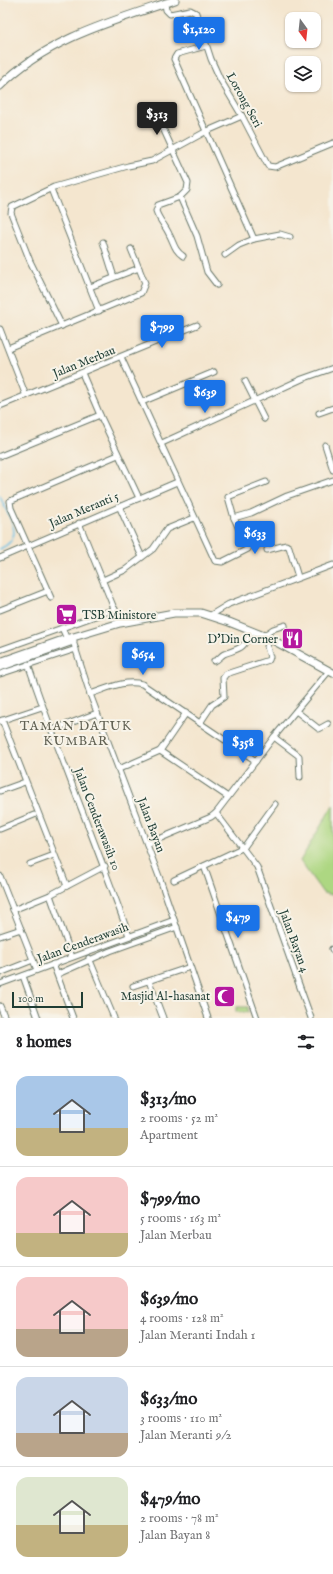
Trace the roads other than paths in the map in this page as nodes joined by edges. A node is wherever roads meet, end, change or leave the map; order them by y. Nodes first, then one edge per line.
1 (175, 0) edge
2 (165, 4) junction
3 (206, 46) junction
4 (0, 86) edge
5 (242, 116) junction
6 (144, 122) dead end
7 (206, 132) junction
8 (333, 143) edge
9 (171, 150) junction
10 (51, 189) junction
11 (180, 197) junction
12 (290, 237) dead end
13 (254, 239) junction
14 (103, 242) dead end
15 (131, 249) dead end
16 (225, 255) dead end
17 (183, 256) dead end
18 (139, 268) junction
19 (114, 277) junction
20 (217, 285) dead end
21 (90, 287) junction
22 (99, 310) junction
23 (197, 325) dead end
24 (62, 326) junction
25 (0, 329) edge
26 (8, 348) junction
27 (121, 357) junction
28 (333, 368) edge
29 (214, 372) dead end
30 (82, 373) junction
31 (245, 381) dead end
32 (26, 396) junction
33 (255, 401) junction
34 (142, 402) junction
35 (0, 406) edge
36 (333, 408) edge
37 (319, 413) dead end
38 (100, 415) junction
39 (264, 419) dead end
40 (162, 443) junction
41 (325, 445) dead end
42 (118, 455) junction
43 (0, 456) edge
44 (333, 470) edge
45 (333, 480) edge
46 (177, 482) junction
47 (266, 482) dead end
48 (139, 498) junction
49 (119, 506) junction
50 (194, 518) junction
51 (234, 518) junction
52 (79, 523) junction
53 (27, 545) junction
54 (267, 550) dead end
55 (0, 558) edge
56 (142, 558) junction
57 (333, 565) edge
58 (298, 577) junction
59 (103, 580) junction
60 (48, 591) junction
61 (51, 598) dead end
62 (114, 609) junction
63 (0, 610) edge
64 (211, 615) junction
65 (120, 623) junction
66 (285, 625) dead end
67 (62, 628) junction
68 (252, 632) junction
69 (266, 637) junction
70 (32, 638) junction
71 (70, 640) junction
72 (0, 650) edge
73 (36, 650) junction
74 (76, 650) junction
75 (214, 661) dead end
76 (0, 662) edge
77 (28, 664) junction
78 (0, 668) edge
79 (331, 672) edge
80 (0, 674) edge
81 (90, 694) junction
82 (42, 707) junction
83 (296, 711) junction
84 (98, 713) junction
85 (186, 714) junction
86 (1, 721) edge
87 (200, 723) junction
88 (328, 724) dead end
89 (52, 730) junction
90 (274, 737) junction
91 (160, 751) junction
92 (256, 761) junction
93 (119, 769) junction
94 (300, 777) dead end
95 (25, 782) junction
96 (0, 791) edge
97 (228, 797) junction
98 (274, 804) dead end
99 (216, 813) junction
100 (34, 816) dead end
101 (0, 829) edge
102 (147, 844) junction
103 (244, 847) junction
104 (54, 855) junction
105 (30, 864) dead end
106 (105, 866) junction
107 (204, 866) junction
108 (0, 876) edge
109 (174, 880) dead end
110 (67, 886) junction
111 (50, 895) junction
112 (14, 910) junction
113 (174, 920) junction
114 (177, 927) junction
115 (21, 929) junction
116 (0, 936) edge
117 (129, 936) junction
118 (87, 952) junction
119 (72, 957) junction
120 (33, 960) junction
121 (90, 960) junction
122 (53, 964) junction
123 (190, 967) junction
124 (37, 970) junction
125 (0, 973) edge
126 (58, 974) junction
127 (23, 976) junction
128 (149, 980) junction
129 (0, 984) edge
130 (133, 986) dead end
131 (0, 1006) edge
132 (5, 1018) edge
133 (38, 1018) edge
134 (73, 1018) edge
135 (114, 1018) edge
136 (163, 1018) edge
137 (208, 1018) edge
138 (257, 1018) edge
139 (311, 1018) edge

1 - 2 main road
2 - 3 street, Lorong Seri
2 - 4 main road
3 - 5 street, Lorong Seri
3 - 7 street
5 - 7 street
5 - 8 street, Lorong Seri
6 - 9 street
7 - 9 street
7 - 13 street
9 - 10 street
9 - 11 street
10 - 21 street
10 - 24 street
11 - 17 street
11 - 20 street
12 - 13 street
13 - 16 street
14 - 19 street
15 - 18 street
18 - 19 street
18 - 22 street
19 - 21 street
21 - 22 street
22 - 24 street
23 - 27 street, Jalan Merbau
24 - 26 street
25 - 26 street
26 - 32 street
27 - 30 street, Jalan Merbau
27 - 34 street
28 - 33 street
29 - 34 street
30 - 32 street, Jalan Merbau
30 - 38 street
31 - 33 street
32 - 35 street, Jalan Merbau
33 - 39 street
33 - 40 street
34 - 40 street
36 - 37 street
38 - 42 street
38 - 43 street
40 - 46 street
41 - 44 street
42 - 48 street
42 - 53 street
45 - 51 street
46 - 48 street, Jalan Meranti 5
46 - 50 street
47 - 51 street
48 - 49 street, Jalan Meranti 5
49 - 52 street, Jalan Meranti 5
49 - 56 street
50 - 51 street
50 - 56 street
52 - 53 street, Jalan Meranti 5
52 - 59 street
53 - 55 street, Jalan Meranti 5
53 - 60 street
54 - 58 street
56 - 59 street
57 - 58 street
58 - 64 street
59 - 62 street
60 - 61 street
60 - 63 street
62 - 65 street
62 - 67 street
64 - 65 main road
64 - 68 main road
65 - 71 main road
66 - 69 street
67 - 70 street
67 - 71 street, Jalan Bayan
68 - 69 main road
68 - 75 street
69 - 79 main road
69 - 87 street
70 - 72 street
70 - 73 street
71 - 73 main road
71 - 74 street, Jalan Bayan
71 - 78 main road
73 - 76 main road
74 - 77 street
74 - 81 street, Jalan Bayan
77 - 80 street
77 - 82 street, Jalan Cenderawasih 10
79 - 83 street
81 - 84 street, Jalan Bayan
81 - 85 street
82 - 86 street
82 - 89 street, Jalan Cenderawasih 10
83 - 88 street
83 - 90 street
84 - 89 street
84 - 93 street, Jalan Bayan
85 - 87 street
85 - 91 street
86 - 95 street
87 - 92 street
89 - 106 street, Jalan Cenderawasih 10
90 - 92 street
90 - 94 street
91 - 93 street
91 - 97 street
92 - 97 street
93 - 102 street, Jalan Bayan
95 - 96 street
95 - 104 street
97 - 99 street
98 - 103 street
99 - 102 street
99 - 103 street, Jalan Bayan 4
100 - 101 street
102 - 113 street, Jalan Bayan
103 - 107 street
103 - 139 street, Jalan Bayan 4
104 - 105 street
104 - 110 street
106 - 110 street
106 - 117 street, Jalan Cenderawasih 10
107 - 109 street
107 - 138 street
108 - 112 street
110 - 111 street
111 - 112 street
111 - 119 street
112 - 115 street
113 - 114 street, Jalan Bayan
113 - 117 street, Jalan Cenderawasih
114 - 121 street, Jalan Cenderawasih
114 - 123 street, Jalan Bayan
115 - 116 street
115 - 120 street
117 - 118 street, Jalan Cenderawasih
118 - 119 street, Jalan Cenderawasih
118 - 121 street
119 - 122 street, Jalan Cenderawasih
120 - 124 street
120 - 125 street
121 - 126 street, Jalan Cenderawasih
121 - 135 street
122 - 124 street, Jalan Cenderawasih
122 - 126 street
123 - 128 street
123 - 137 street, Jalan Bayan
124 - 127 street, Jalan Cenderawasih
126 - 134 street
127 - 129 street, Jalan Cenderawasih
127 - 133 street
128 - 130 street
128 - 136 street
131 - 132 street

